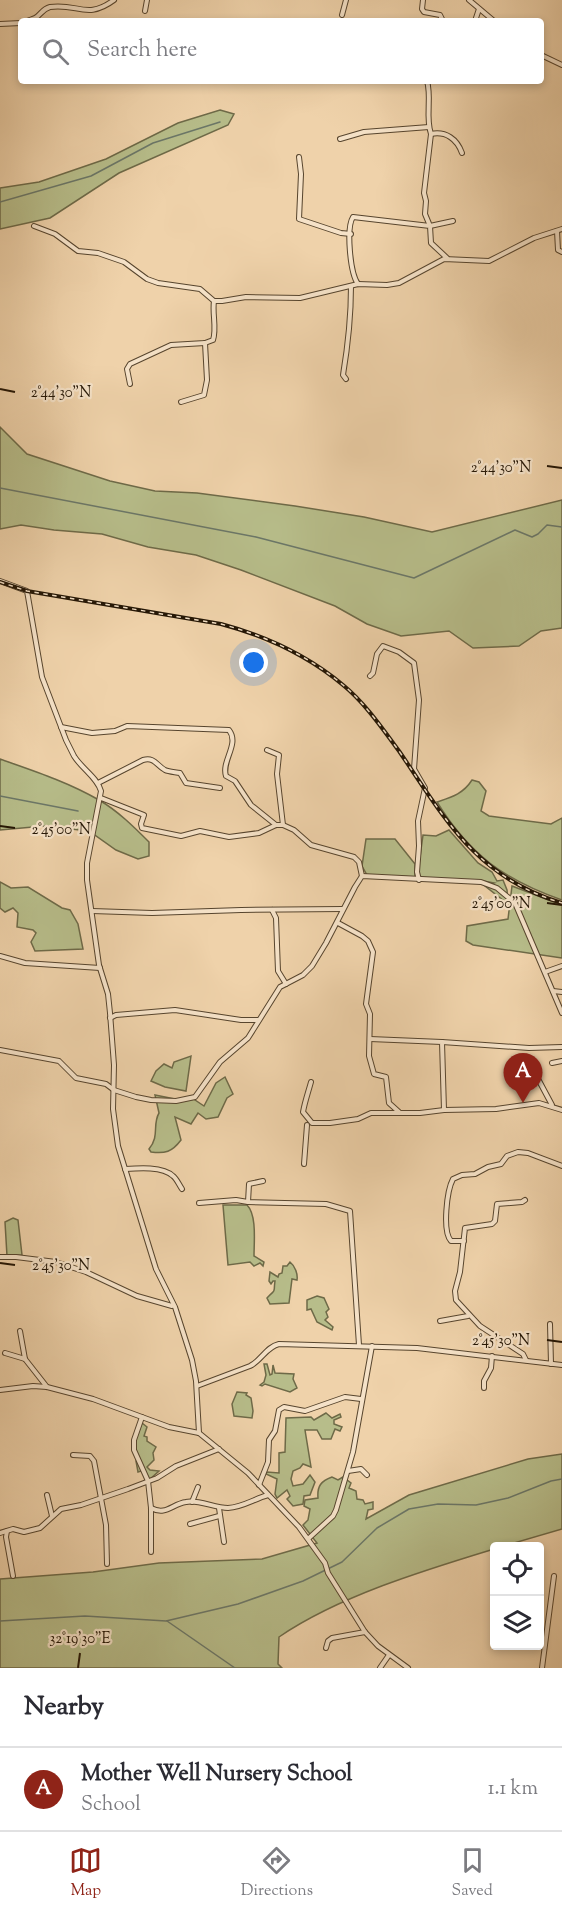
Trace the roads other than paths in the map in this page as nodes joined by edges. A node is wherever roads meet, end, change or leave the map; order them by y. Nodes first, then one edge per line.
1 (114, 0) edge
2 (147, 0) edge
3 (346, 0) edge
4 (423, 0) edge
5 (469, 0) edge
6 (479, 9) junction
7 (146, 11) dead end
8 (342, 15) dead end
9 (34, 18) edge
10 (442, 18) edge
11 (476, 18) edge
12 (490, 18) edge
13 (18, 23) edge
14 (0, 24) edge
15 (544, 56) edge
16 (562, 65) edge
17 (428, 84) edge
18 (429, 127) junction
19 (431, 134) junction
20 (340, 139) dead end
21 (462, 153) dead end
22 (299, 157) dead end
23 (453, 221) dead end
24 (34, 226) dead end
25 (430, 226) junction
26 (562, 229) edge
27 (557, 231) junction
28 (351, 234) junction
29 (562, 252) edge
30 (447, 258) junction
31 (358, 284) junction
32 (351, 286) junction
33 (214, 301) junction
34 (205, 342) junction
35 (346, 379) dead end
36 (130, 384) dead end
37 (181, 402) dead end
38 (0, 581) edge
39 (370, 676) dead end
40 (61, 728) junction
41 (267, 750) dead end
42 (98, 783) junction
43 (220, 788) dead end
44 (101, 798) junction
45 (276, 825) junction
46 (283, 825) junction
47 (362, 876) junction
48 (420, 880) junction
49 (271, 909) junction
50 (343, 909) junction
51 (92, 911) junction
52 (338, 923) junction
53 (0, 956) edge
54 (562, 966) edge
55 (100, 968) junction
56 (545, 972) junction
57 (286, 984) junction
58 (552, 991) junction
59 (562, 992) edge
60 (562, 1014) edge
61 (110, 1018) junction
62 (259, 1020) junction
63 (370, 1039) junction
64 (442, 1042) junction
65 (562, 1047) edge
66 (0, 1050) edge
67 (562, 1061) edge
68 (552, 1063) dead end
69 (528, 1073) dead end
70 (311, 1082) dead end
71 (114, 1090) junction
72 (552, 1106) junction
73 (444, 1110) junction
74 (562, 1110) edge
75 (401, 1114) junction
76 (307, 1125) dead end
77 (304, 1164) dead end
78 (562, 1166) edge
79 (125, 1169) junction
80 (263, 1181) dead end
81 (182, 1189) dead end
82 (525, 1200) dead end
83 (248, 1202) junction
84 (198, 1203) dead end
85 (464, 1241) junction
86 (0, 1257) edge
87 (175, 1307) junction
88 (469, 1316) junction
89 (440, 1321) dead end
90 (550, 1324) dead end
91 (20, 1331) dead end
92 (359, 1345) junction
93 (372, 1346) junction
94 (5, 1353) dead end
95 (492, 1356) junction
96 (25, 1359) junction
97 (527, 1360) junction
98 (550, 1364) junction
99 (562, 1365) edge
100 (196, 1386) junction
101 (46, 1387) junction
102 (484, 1388) dead end
103 (0, 1390) edge
104 (361, 1398) junction
105 (142, 1418) junction
106 (199, 1433) junction
107 (219, 1449) junction
108 (73, 1455) dead end
109 (348, 1472) junction
110 (367, 1475) dead end
111 (148, 1481) junction
112 (259, 1485) junction
113 (198, 1486) dead end
114 (47, 1495) dead end
115 (268, 1495) junction
116 (102, 1498) junction
117 (192, 1502) junction
118 (151, 1508) junction
119 (219, 1508) junction
120 (219, 1516) junction
121 (52, 1517) junction
122 (190, 1524) dead end
123 (7, 1532) junction
124 (0, 1533) edge
125 (6, 1538) junction
126 (309, 1538) junction
127 (224, 1542) dead end
128 (151, 1552) dead end
129 (107, 1564) dead end
130 (13, 1576) dead end
131 (554, 1576) dead end
132 (365, 1632) junction
133 (326, 1648) dead end
134 (389, 1655) junction
135 (380, 1668) edge
136 (408, 1668) edge
137 (542, 1668) edge

1 - 9 street
2 - 7 street
3 - 8 street
4 - 10 street
5 - 6 street
6 - 11 street
6 - 12 street
13 - 14 street
15 - 16 street
17 - 18 street
18 - 19 street
18 - 20 street
19 - 21 street
19 - 25 street
22 - 28 street
23 - 25 street
24 - 33 street
25 - 28 street
25 - 30 street
26 - 27 street
27 - 29 street
27 - 30 street
28 - 31 street
30 - 31 street
31 - 32 street
32 - 33 street
32 - 35 street
33 - 34 street
34 - 36 street
34 - 37 street
38 - 40 street
39 - 48 street
40 - 42 street
40 - 45 street
41 - 46 street
42 - 43 street
42 - 44 street
44 - 45 street
44 - 51 street
45 - 46 street
46 - 47 street
47 - 48 street
47 - 50 street
48 - 56 street
49 - 50 street
49 - 51 street
49 - 57 street
50 - 52 street
51 - 55 street
52 - 57 street
52 - 63 street
53 - 55 street
54 - 56 street
55 - 61 street
56 - 58 street
57 - 62 street
58 - 59 street
58 - 60 street
61 - 62 street
61 - 71 street
62 - 71 street
63 - 64 street
63 - 75 street
64 - 65 street
64 - 73 street
66 - 71 street
67 - 68 street
69 - 72 street
70 - 75 street
71 - 79 street
72 - 73 street
72 - 74 street
73 - 75 street
76 - 77 street
78 - 85 street
79 - 81 street
79 - 87 street
80 - 83 street
82 - 85 street
83 - 84 street
83 - 92 street
85 - 88 street
86 - 87 street
87 - 100 street
88 - 89 street
88 - 97 street
90 - 98 street
91 - 96 street
92 - 93 street
92 - 100 street
93 - 95 street
93 - 104 street
94 - 96 street
95 - 97 street
95 - 102 street
96 - 101 street
97 - 98 street
98 - 99 street
100 - 106 street
101 - 103 street
101 - 105 street
104 - 109 street
104 - 112 street
105 - 106 street
105 - 111 street
106 - 107 street
107 - 111 street
107 - 112 street
108 - 116 street
109 - 110 street
109 - 126 street
111 - 116 street
111 - 118 street
112 - 115 street
113 - 117 street
114 - 121 street
115 - 119 street
115 - 126 street
116 - 121 street
116 - 129 street
117 - 118 street
117 - 119 street
118 - 128 street
119 - 120 street
120 - 122 street
120 - 127 street
121 - 123 street
123 - 124 street
123 - 125 street
124 - 125 street
125 - 130 street
126 - 132 street
131 - 137 street
132 - 133 street
132 - 134 street
134 - 135 street
134 - 136 street

